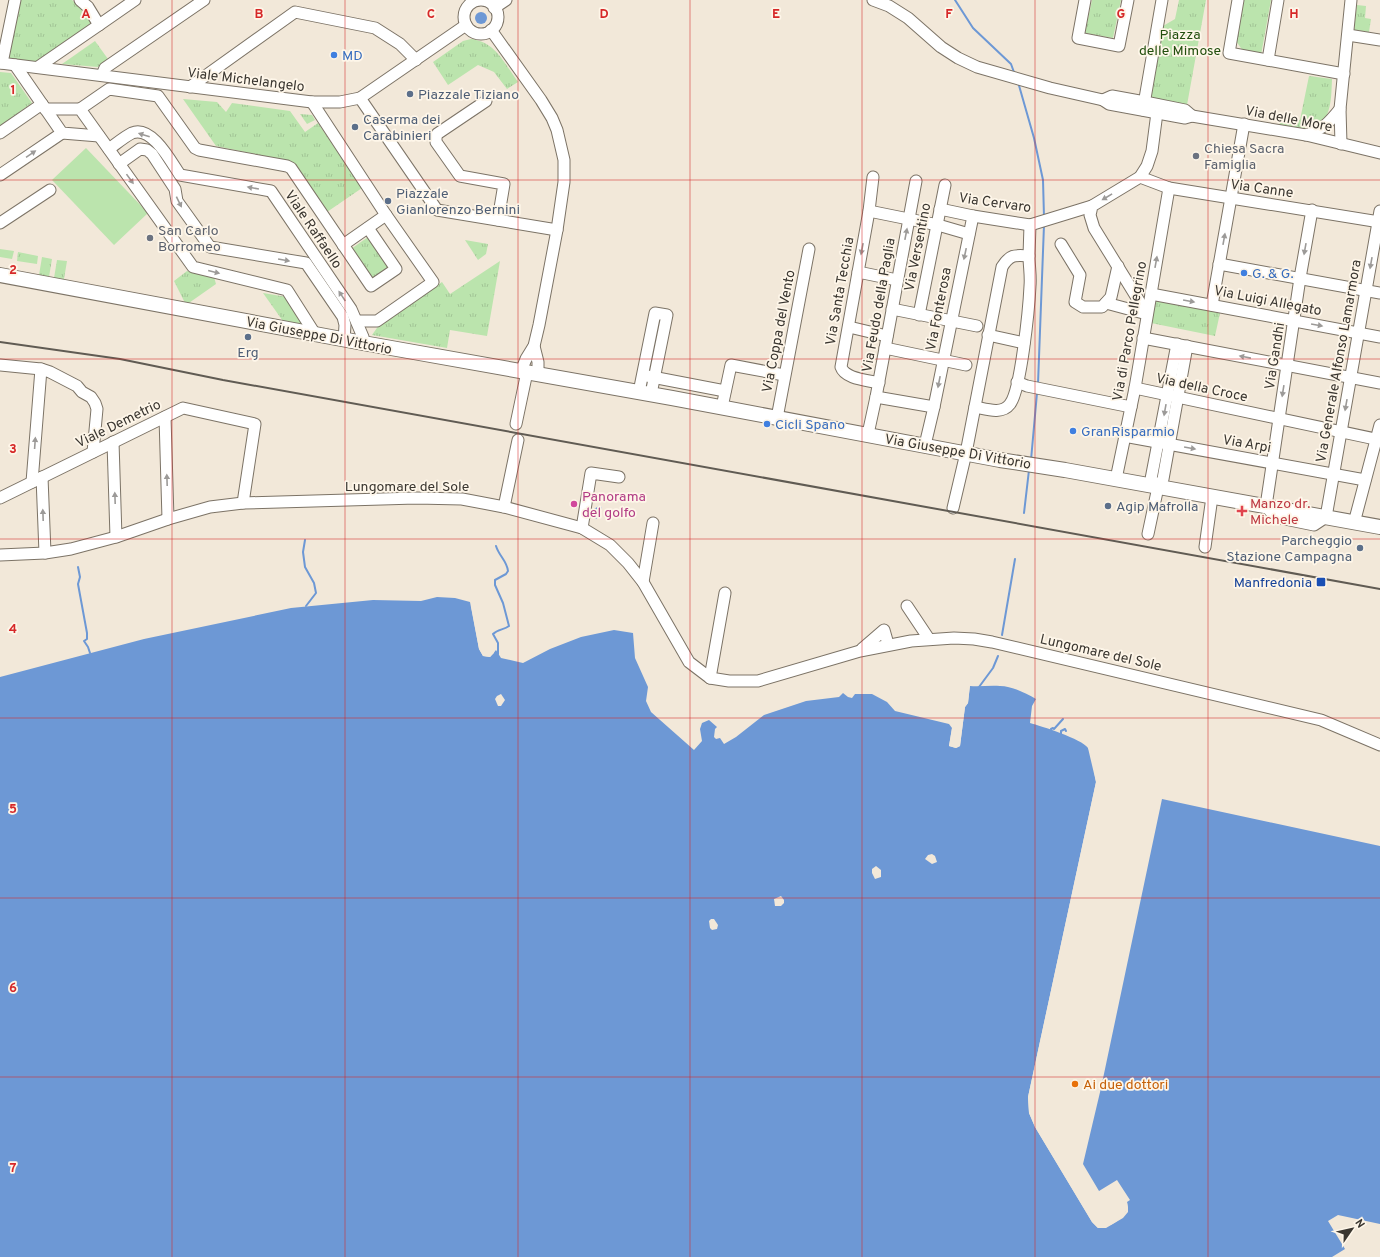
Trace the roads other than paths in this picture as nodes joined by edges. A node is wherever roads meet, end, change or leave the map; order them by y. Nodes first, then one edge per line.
1 (15, 0) edge
2 (80, 0) edge
3 (135, 0) edge
4 (204, 0) edge
5 (506, 0) edge
6 (873, 0) edge
7 (1085, 0) edge
8 (1128, 0) edge
9 (1162, 0) edge
10 (1238, 0) edge
11 (1278, 0) edge
12 (1351, 0) edge
13 (470, 2) edge
14 (494, 8) junction
15 (99, 25) junction
16 (466, 25) junction
17 (491, 30) junction
18 (1348, 35) junction
19 (1380, 40) edge
20 (416, 60) junction
21 (1268, 60) junction
22 (1, 63) edge
23 (15, 65) junction
24 (38, 67) junction
25 (1344, 74) junction
26 (102, 76) junction
27 (190, 87) junction
28 (360, 98) junction
29 (486, 101) dead end
30 (312, 102) junction
31 (1144, 106) junction
32 (43, 107) junction
33 (80, 109) junction
34 (1157, 109) junction
35 (1340, 109) junction
36 (1244, 124) junction
37 (0, 133) edge
38 (62, 133) junction
39 (1306, 135) junction
40 (99, 136) junction
41 (1341, 144) junction
42 (109, 149) junction
43 (1380, 152) edge
44 (119, 164) junction
45 (0, 176) edge
46 (873, 177) dead end
47 (1140, 177) junction
48 (175, 179) junction
49 (916, 181) dead end
50 (945, 185) dead end
51 (1169, 188) junction
52 (50, 190) dead end
53 (1231, 199) junction
54 (1092, 206) junction
55 (940, 209) junction
56 (1312, 210) junction
57 (1380, 210) edge
58 (869, 211) junction
59 (386, 215) junction
60 (973, 216) junction
61 (909, 219) junction
62 (498, 220) junction
63 (1379, 222) edge
64 (0, 223) edge
65 (938, 225) junction
66 (1030, 225) junction
67 (368, 228) junction
68 (557, 230) junction
69 (969, 234) junction
70 (1061, 244) dead end
71 (343, 245) junction
72 (809, 249) dead end
73 (1029, 256) junction
74 (1219, 264) junction
75 (1118, 266) junction
76 (858, 272) junction
77 (0, 275) edge
78 (1300, 278) junction
79 (897, 280) junction
80 (1366, 290) junction
81 (1380, 293) edge
82 (1151, 294) junction
83 (1106, 303) junction
84 (1212, 305) junction
85 (892, 309) junction
86 (1147, 314) junction
87 (919, 315) junction
88 (357, 320) junction
89 (377, 321) junction
90 (951, 321) junction
91 (1294, 321) junction
92 (977, 326) dead end
93 (848, 327) junction
94 (1359, 332) junction
95 (316, 334) junction
96 (988, 335) junction
97 (887, 336) junction
98 (1380, 337) edge
99 (1143, 338) junction
100 (344, 340) junction
101 (363, 340) junction
102 (1024, 343) junction
103 (1182, 345) junction
104 (534, 346) junction
105 (885, 348) junction
106 (943, 360) junction
107 (0, 365) edge
108 (1288, 365) junction
109 (973, 367) junction
110 (41, 369) junction
111 (529, 372) junction
112 (642, 375) junction
113 (784, 375) junction
114 (654, 377) junction
115 (1351, 377) junction
116 (879, 383) junction
117 (1380, 383) edge
118 (1022, 384) junction
119 (1134, 388) junction
120 (726, 391) junction
121 (645, 393) junction
122 (1167, 394) junction
123 (876, 397) junction
124 (1179, 397) junction
125 (722, 407) junction
126 (934, 407) junction
127 (975, 407) junction
128 (1131, 407) junction
129 (165, 417) junction
130 (777, 418) junction
131 (1279, 418) junction
132 (516, 424) dead end
133 (1380, 425) edge
134 (1341, 432) junction
135 (868, 434) junction
136 (1124, 436) junction
137 (518, 440) dead end
138 (1378, 440) edge
139 (113, 442) junction
140 (1164, 444) junction
141 (925, 445) junction
142 (93, 452) junction
143 (966, 453) junction
144 (1272, 463) junction
145 (1334, 474) junction
146 (42, 477) junction
147 (619, 478) dead end
148 (1116, 479) junction
149 (1365, 480) junction
150 (32, 482) junction
151 (1158, 487) junction
152 (1212, 496) junction
153 (0, 498) edge
154 (243, 504) junction
155 (1266, 506) junction
156 (504, 507) junction
157 (954, 508) dead end
158 (1326, 517) junction
159 (168, 519) junction
160 (653, 523) dead end
161 (1354, 523) junction
162 (1380, 527) edge
163 (582, 528) junction
164 (1148, 534) dead end
165 (116, 537) junction
166 (1205, 548) dead end
167 (45, 553) junction
168 (0, 555) edge
169 (643, 582) junction
170 (725, 593) dead end
171 (907, 606) dead end
172 (929, 639) junction
173 (710, 678) junction
174 (1380, 745) edge

1 - 22 street
2 - 15 street
3 - 15 street
4 - 26 street
5 - 14 street
6 - 31 street, Via delle More
7 - 8 street
9 - 31 street
10 - 21 street
11 - 21 street
12 - 18 street
13 - 14 street
13 - 16 street
14 - 17 street
15 - 24 street
16 - 17 street
16 - 20 street, Viale Michelangelo
17 - 68 street
18 - 19 street
18 - 25 street
20 - 27 street
20 - 28 street, Viale Michelangelo
21 - 25 street
22 - 23 street, Viale Michelangelo
23 - 24 street, Viale Michelangelo
23 - 32 street
24 - 26 street, Viale Michelangelo
25 - 35 street
26 - 27 street, Viale Michelangelo
27 - 30 street, Viale Michelangelo
28 - 30 street, Viale Michelangelo
28 - 62 street
29 - 62 street
30 - 59 street
31 - 34 street, Via delle More
32 - 33 street
32 - 37 street
32 - 38 street
33 - 40 street
33 - 71 street
34 - 36 street, Via delle More
34 - 47 street
35 - 39 street
35 - 41 street
36 - 39 street, Via delle More
36 - 53 street
38 - 40 street
45 -> 38 street
39 - 41 street, Via delle More
40 - 42 street
41 - 43 street, Via delle More
42 - 44 street
48 -> 42 street, Viale Raffaello
44 - 48 street, Viale Raffaello
44 -> 95 street
46 - 58 street, Via Santa Tecchia
47 - 51 street, Via Canne
47 -> 54 street, Via Cervaro
88 -> 48 street, Viale Raffaello
48 -> 100 street, Viale Raffaello
49 - 61 street, Via Feudo della Paglia
50 - 55 street, Via Versentino
51 - 53 street, Via Canne
82 -> 51 street, Via di Parco Pellegrino
52 - 64 street
53 - 56 street, Via Canne
74 -> 53 street
54 - 66 street, Via Cervaro
54 - 75 street
55 - 60 street, Via Cervaro
55 - 65 street, Via Versentino
56 - 63 street, Via Canne
56 -> 78 street, Via Gandhi
57 - 63 street, Via Generale Alfonso Lamarmora
58 - 61 street
58 -> 76 street, Via Santa Tecchia
59 - 67 street
59 - 89 street
60 - 66 street, Via Cervaro
60 - 69 street, Via Fonterosa
61 - 65 street
79 -> 61 street, Via Feudo della Paglia
62 - 68 street
63 -> 80 street, Via Generale Alfonso Lamarmora
65 - 69 street
65 - 87 street, Via Versentino
66 - 73 street
67 - 71 street
67 - 71 street
68 - 104 street
69 -> 90 street, Via Fonterosa
70 - 83 street
72 - 113 street, Via Coppa del Vento
73 - 96 street
73 - 102 street
74 - 78 street
74 - 84 street
75 - 83 street
75 - 86 street
76 - 79 street
76 - 93 street, Via Santa Tecchia
77 - 95 main road, Via Giuseppe Di Vittorio
78 - 80 street
78 - 91 street, Via Gandhi
79 - 85 street, Via Feudo della Paglia
80 - 81 street
80 - 94 street, Via Generale Alfonso Lamarmora
82 -> 84 street, Via Luigi Allegato
82 - 86 street, Via di Parco Pellegrino
83 - 86 street
84 - 91 street, Via Luigi Allegato
85 - 87 street
85 - 97 street, Via Feudo della Paglia
86 - 99 street, Via di Parco Pellegrino
87 - 90 street
88 - 89 street
88 - 101 street, Viale Raffaello
89 - 101 street
90 - 92 street
90 - 106 street, Via Fonterosa
91 -> 94 street, Via Luigi Allegato
91 - 108 street, Via Gandhi
93 - 97 street
93 - 116 street, Via Santa Tecchia
94 - 98 street, Via Luigi Allegato
94 - 115 street, Via Generale Alfonso Lamarmora
95 - 100 main road, Via Giuseppe Di Vittorio
96 - 102 street
96 - 109 street
97 - 105 street, Via Feudo della Paglia
99 - 103 street
99 - 119 street, Via di Parco Pellegrino
100 - 101 main road, Via Giuseppe Di Vittorio
101 - 111 main road, Via Giuseppe Di Vittorio
102 - 118 street
108 -> 103 street
103 - 122 street
103 - 124 street
104 - 111 street
104 - 111 street
105 - 106 street
105 - 116 street, Via Feudo della Paglia
106 - 109 street
106 -> 126 street, Via Fonterosa
107 - 110 street
108 - 115 street
108 -> 131 street, Via Gandhi
109 - 127 street
110 - 142 street
150 -> 110 street
111 - 121 main road, Via Giuseppe Di Vittorio
111 - 132 street
112 - 114 street
112 - 114 street
112 - 121 street
113 - 120 street
113 - 130 street, Via Coppa del Vento
114 - 120 street
114 - 121 street
115 - 117 street
115 -> 134 street, Via Generale Alfonso Lamarmora
116 - 123 street, Via Feudo della Paglia
118 - 127 street
118 - 128 street
119 - 122 street, Via della Croce
119 - 128 street, Via di Parco Pellegrino
120 - 125 street
121 - 125 main road, Via Giuseppe Di Vittorio
122 - 124 street, Via della Croce
122 -> 140 street
123 - 126 street
123 - 135 street, Via Feudo della Paglia
124 - 131 street, Via della Croce
124 - 140 street
125 - 130 main road, Via Giuseppe Di Vittorio
126 - 141 street, Via Fonterosa
127 - 143 street
128 - 136 street, Via di Parco Pellegrino
129 - 139 street, Viale Demetrio
129 - 154 street, Viale Demetrio
159 -> 129 street
130 - 135 main road, Via Giuseppe Di Vittorio
131 - 134 street, Via della Croce
131 - 144 street, Via Gandhi
133 - 138 street
134 - 138 street, Via della Croce
134 - 145 street, Via Generale Alfonso Lamarmora
135 - 141 main road, Via Giuseppe Di Vittorio
136 - 140 street, Via Arpi
136 - 148 street, Via di Parco Pellegrino
137 - 156 street
138 - 149 street
139 - 142 street, Viale Demetrio
165 -> 139 street
140 -> 144 street, Via Arpi
140 - 151 street
141 - 143 main road, Via Giuseppe Di Vittorio
142 - 146 street, Viale Demetrio
143 - 148 main road, Via Giuseppe Di Vittorio
143 - 157 street
144 - 145 street, Via Arpi
144 - 155 street, Via Gandhi
145 - 149 street, Via Arpi
145 - 158 street, Via Generale Alfonso Lamarmora
146 - 150 street, Viale Demetrio
167 -> 146 street
147 - 163 street
148 - 151 main road, Via Giuseppe Di Vittorio
149 - 161 street
150 - 153 street, Viale Demetrio
151 - 152 main road, Via Giuseppe Di Vittorio
151 - 164 street
152 - 155 main road, Via Giuseppe Di Vittorio
152 - 166 street
154 - 156 street, Lungomare del Sole
154 - 159 street, Lungomare del Sole
155 - 158 main road, Via Giuseppe Di Vittorio
156 - 163 street, Lungomare del Sole
158 - 161 main road, Via Giuseppe Di Vittorio
159 - 165 street, Lungomare del Sole
160 - 169 street
161 - 162 main road, Via Giuseppe Di Vittorio
163 - 169 street, Lungomare del Sole
165 - 167 street, Lungomare del Sole
167 - 168 street, Lungomare del Sole
169 - 173 street, Lungomare del Sole
170 - 173 street
171 - 172 street
172 - 173 street, Lungomare del Sole
172 - 174 street, Lungomare del Sole

